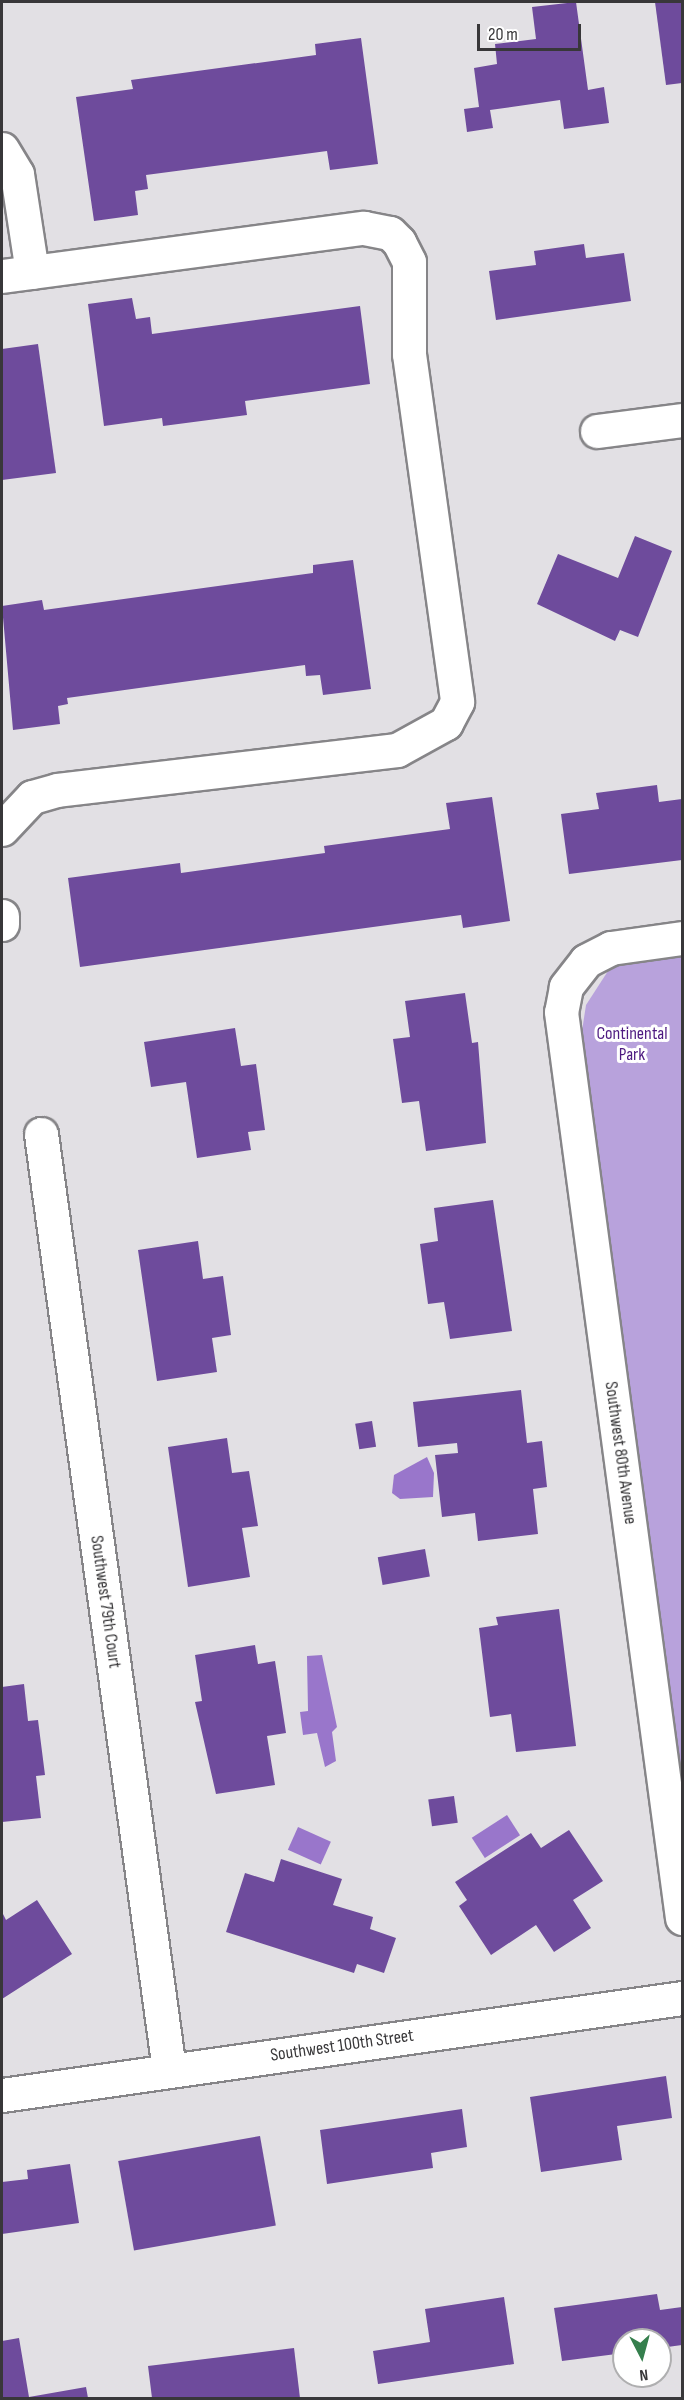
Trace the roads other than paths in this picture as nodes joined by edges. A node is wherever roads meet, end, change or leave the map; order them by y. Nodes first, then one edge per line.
1 (2, 149) edge
2 (17, 274) edge
3 (682, 420) edge
4 (597, 431) dead end
5 (2, 829) edge
6 (2, 916) edge
7 (2, 924) edge
8 (682, 938) edge
9 (41, 1134) dead end
10 (682, 1918) edge
11 (682, 1998) edge
12 (169, 2070) junction
13 (2, 2095) edge

1 - 2 street
2 - 5 street
3 - 4 street
6 - 7 street
8 - 10 street, Southwest 80th Avenue
9 - 12 street, Southwest 79th Court
11 - 12 street, Southwest 100th Street
12 - 13 street, Southwest 100th Street

